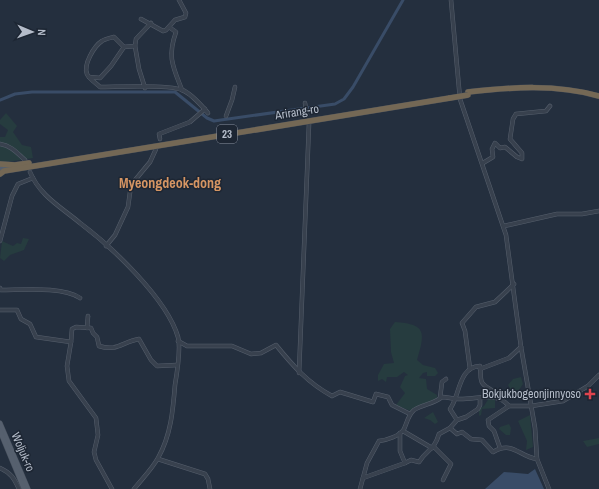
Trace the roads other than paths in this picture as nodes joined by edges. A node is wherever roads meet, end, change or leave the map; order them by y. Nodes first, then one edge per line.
1 (179, 0) edge
2 (451, 0) edge
3 (141, 19) dead end
4 (151, 23) junction
5 (169, 27) junction
6 (135, 46) junction
7 (124, 47) junction
8 (88, 77) junction
9 (235, 87) dead end
10 (145, 88) junction
11 (182, 90) junction
12 (468, 94) junction
13 (450, 96) junction
14 (599, 96) edge
15 (599, 100) edge
16 (305, 104) dead end
17 (550, 106) dead end
18 (204, 110) junction
19 (208, 113) dead end
20 (307, 115) dead end
21 (226, 116) dead end
22 (309, 124) dead end
23 (160, 139) dead end
24 (0, 144) edge
25 (156, 149) dead end
26 (25, 160) dead end
27 (483, 163) junction
28 (0, 164) edge
29 (15, 165) junction
30 (1, 171) edge
31 (30, 172) dead end
32 (33, 178) junction
33 (599, 211) edge
34 (504, 226) junction
35 (0, 241) edge
36 (106, 246) junction
37 (514, 284) junction
38 (0, 288) edge
39 (80, 298) dead end
40 (0, 310) edge
41 (88, 316) dead end
42 (87, 328) junction
43 (178, 341) junction
44 (71, 342) junction
45 (521, 347) junction
46 (177, 365) junction
47 (470, 369) junction
48 (480, 369) junction
49 (299, 373) junction
50 (599, 376) edge
51 (446, 379) dead end
52 (494, 396) junction
53 (440, 398) junction
54 (480, 398) junction
55 (455, 400) junction
56 (509, 406) junction
57 (531, 406) junction
58 (410, 414) junction
59 (456, 420) junction
60 (0, 423) edge
61 (450, 428) junction
62 (0, 431) edge
63 (402, 432) junction
64 (433, 448) junction
65 (500, 448) junction
66 (158, 459) junction
67 (537, 459) junction
68 (405, 463) junction
69 (0, 468) edge
70 (362, 478) junction
71 (443, 480) dead end
72 (19, 489) edge
73 (24, 489) edge
74 (28, 489) edge
75 (112, 489) edge
76 (134, 489) edge
77 (210, 489) edge
78 (360, 489) edge
79 (549, 489) edge

1 - 5 street
2 - 27 street
3 - 4 street
4 - 5 street
4 - 6 street
5 - 11 street
6 - 7 street
6 - 10 street
7 - 8 street
7 - 8 street
8 - 10 street
9 - 21 street
10 - 11 street
11 - 18 street
12 - 13 highway, Arirang-ro / 23
12 - 14 highway, Arirang-ro / 23
12 - 15 highway, Arirang-ro / 23
13 - 29 highway, Arirang-ro / 23
13 - 30 highway, Arirang-ro / 23
16 - 20 street
17 - 27 street
18 - 19 street
18 - 23 street
22 - 49 street
24 - 26 street
25 - 36 street
27 - 34 street
28 - 29 highway, 23
29 - 30 main road, Arirang-ro
31 - 32 street
32 - 35 street
32 - 36 street
33 - 34 street
34 - 37 street
36 - 43 street
37 - 45 street
37 - 47 street
38 - 39 street
40 - 44 street
41 - 42 street
42 - 44 street
42 - 46 street
43 - 46 street
43 - 49 street
44 - 75 street
45 - 48 street
45 - 57 street
46 - 66 street
47 - 48 street
47 - 55 street
48 - 52 street
49 - 58 street
50 - 57 street
51 - 53 street
52 - 54 street
52 - 56 street
53 - 55 street
53 - 58 street
54 - 55 street
54 - 59 street
55 - 59 street
56 - 57 street
56 - 65 street
57 - 67 street
58 - 63 street
59 - 61 street
60 - 74 main road, Woljuk-ro
61 - 64 street
61 - 65 street
62 - 73 main road, Woljuk-ro
63 - 64 street
63 - 68 street
63 - 70 street
64 - 68 street
64 - 71 street
65 - 67 street
66 - 76 street
66 - 77 street
67 - 79 street
68 - 70 street
69 - 72 street
70 - 78 street

